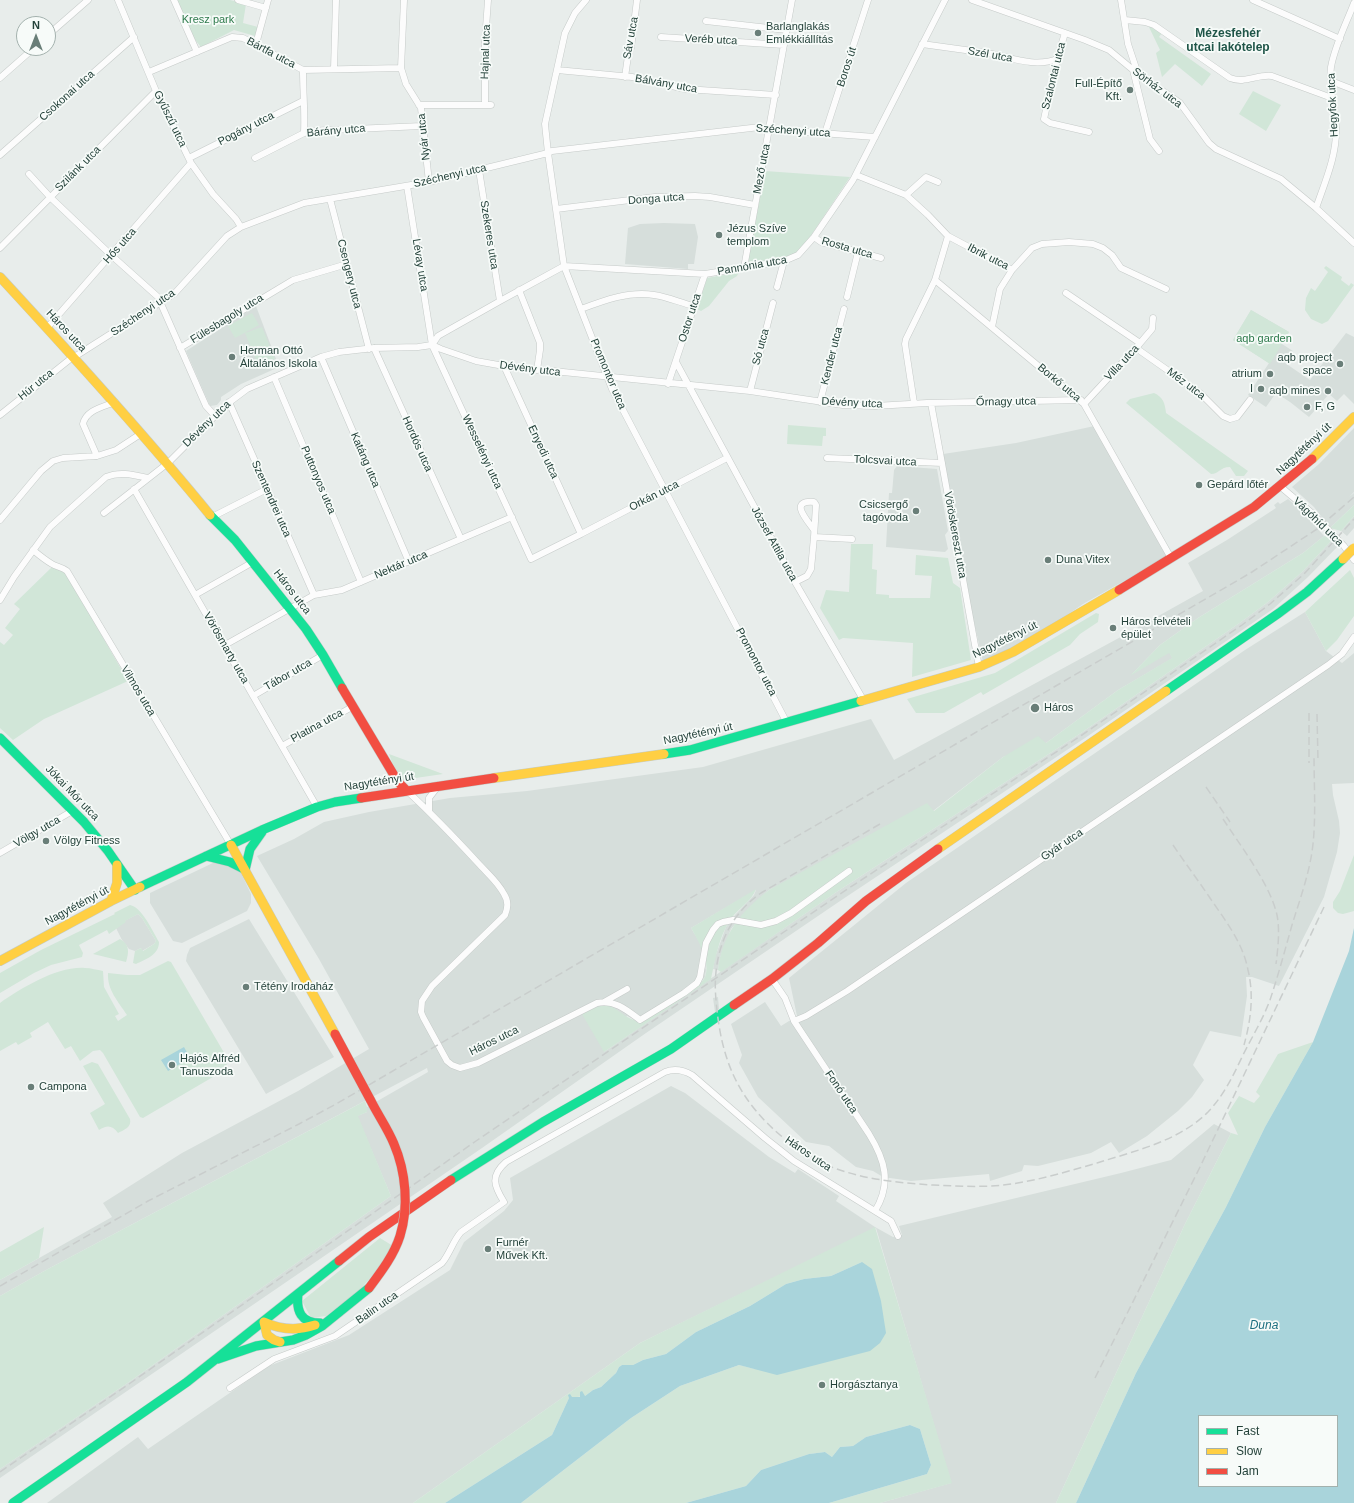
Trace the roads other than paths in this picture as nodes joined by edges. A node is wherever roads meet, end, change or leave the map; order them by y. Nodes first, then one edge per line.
1 (88, 0) edge
2 (118, 0) edge
3 (174, 0) edge
4 (238, 0) edge
5 (268, 0) edge
6 (336, 0) edge
7 (404, 0) edge
8 (488, 0) edge
9 (586, 0) edge
10 (637, 0) edge
11 (792, 0) edge
12 (868, 0) edge
13 (945, 0) edge
14 (972, 0) edge
15 (1121, 0) edge
16 (1253, 0) edge
17 (1354, 3) edge
18 (266, 8) junction
19 (1124, 20) junction
20 (706, 21) dead end
21 (56, 28) edge
22 (787, 30) junction
23 (1065, 33) junction
24 (134, 37) junction
25 (661, 37) dead end
26 (1340, 39) junction
27 (256, 44) junction
28 (922, 44) junction
29 (784, 45) junction
30 (198, 52) junction
31 (25, 56) edge
32 (1057, 59) junction
33 (402, 68) junction
34 (334, 69) junction
35 (303, 70) junction
36 (557, 70) junction
37 (148, 72) junction
38 (1135, 72) junction
39 (624, 77) junction
40 (0, 78) edge
41 (1331, 81) junction
42 (1354, 90) edge
43 (156, 91) junction
44 (776, 95) junction
45 (1332, 98) junction
46 (302, 101) junction
47 (419, 105) junction
48 (422, 126) junction
49 (770, 128) junction
50 (1089, 132) dead end
51 (304, 133) junction
52 (825, 134) junction
53 (875, 137) junction
54 (1159, 151) dead end
55 (548, 153) junction
56 (0, 156) edge
57 (256, 158) dead end
58 (190, 160) junction
59 (478, 170) junction
60 (29, 174) dead end
61 (856, 175) junction
62 (429, 182) junction
63 (938, 182) dead end
64 (407, 186) junction
65 (906, 195) junction
66 (50, 197) junction
67 (330, 199) junction
68 (755, 205) junction
69 (1316, 208) junction
70 (556, 209) junction
71 (241, 227) junction
72 (948, 236) junction
73 (814, 237) junction
74 (1354, 243) edge
75 (0, 248) edge
76 (858, 252) junction
77 (111, 256) junction
78 (881, 258) dead end
79 (784, 261) junction
80 (347, 264) junction
81 (564, 266) junction
82 (744, 268) junction
83 (1012, 270) junction
84 (704, 274) junction
85 (0, 277) edge
86 (934, 280) junction
87 (777, 287) dead end
88 (1166, 289) dead end
89 (519, 290) junction
90 (1066, 294) dead end
91 (847, 297) dead end
92 (500, 300) junction
93 (161, 303) junction
94 (773, 303) dead end
95 (694, 306) junction
96 (581, 309) junction
97 (844, 309) dead end
98 (1153, 318) dead end
99 (992, 327) junction
100 (47, 328) junction
101 (432, 345) junction
102 (1138, 346) junction
103 (180, 348) junction
104 (371, 349) junction
105 (73, 357) junction
106 (321, 357) junction
107 (676, 362) junction
108 (504, 366) junction
109 (537, 370) junction
110 (274, 377) junction
111 (608, 377) junction
112 (668, 384) junction
113 (688, 385) junction
114 (750, 391) junction
115 (1250, 400) dead end
116 (115, 402) junction
117 (229, 402) junction
118 (820, 402) junction
119 (1083, 402) junction
120 (931, 403) junction
121 (914, 404) junction
122 (0, 415) edge
123 (215, 416) junction
124 (1354, 418) edge
125 (142, 433) junction
126 (97, 456) junction
127 (727, 458) junction
128 (827, 458) dead end
129 (168, 463) junction
130 (942, 463) junction
131 (148, 478) junction
132 (1281, 487) junction
133 (134, 489) junction
134 (267, 489) junction
135 (666, 490) junction
136 (104, 513) dead end
137 (212, 517) junction
138 (512, 517) junction
139 (0, 520) edge
140 (580, 535) junction
141 (461, 539) junction
142 (852, 540) dead end
143 (1354, 548) edge
144 (33, 550) junction
145 (1171, 558) junction
146 (531, 559) joint
147 (1354, 560) edge
148 (253, 562) junction
149 (409, 562) junction
150 (362, 582) junction
151 (795, 582) junction
152 (195, 595) junction
153 (314, 595) junction
154 (0, 600) edge
155 (290, 608) junction
156 (1354, 637) edge
157 (224, 645) junction
158 (323, 655) junction
159 (979, 667) junction
160 (253, 696) junction
161 (864, 701) junction
162 (352, 707) junction
163 (788, 723) junction
164 (0, 738) edge
165 (282, 746) junction
166 (439, 785) junction
167 (406, 790) junction
168 (317, 807) junction
169 (74, 810) junction
170 (429, 811) junction
171 (262, 830) junction
172 (231, 845) junction
173 (0, 853) edge
174 (206, 856) junction
175 (117, 865) junction
176 (245, 870) junction
177 (849, 871) dead end
178 (135, 890) junction
179 (111, 901) junction
180 (0, 961) edge
181 (772, 979) junction
182 (627, 989) dead end
183 (604, 1002) junction
184 (794, 1021) junction
185 (504, 1202) joint
186 (875, 1211) junction
187 (898, 1236) dead end
188 (298, 1294) junction
189 (336, 1315) junction
190 (264, 1322) junction
191 (321, 1323) junction
192 (280, 1342) junction
193 (216, 1360) junction
194 (230, 1388) dead end
195 (13, 1503) edge

1 - 21 street
2 - 24 street, Gyűszű utca
3 - 30 street
4 - 18 street
5 - 18 street
6 - 34 street
7 - 33 street, Nyár utca
8 - 47 street, Hajnal utca
9 - 36 street, Promontor utca
10 - 39 street, Sáv utca
11 - 22 street, Mező utca
12 - 52 street, Boros út
13 - 28 street, Pannónia utca
14 - 23 street, Sörház utca
15 - 19 street
16 - 26 street
17 - 26 street, Hegyfok utca
18 - 27 street
19 - 38 street
19 - 45 street
20 - 22 street
22 - 29 street, Mező utca
23 - 32 street, Szalontai utca
23 - 38 street, Sörház utca
24 - 37 street, Gyűszű utca
24 - 56 street, Csokonai utca
25 - 29 street, Veréb utca
26 - 41 street, Hegyfok utca
27 - 30 street, Bártfa utca
27 - 35 street, Bártfa utca
28 - 32 street, Szél utca
28 - 53 street, Pannónia utca
29 - 44 street, Mező utca
30 - 37 street, Bártfa utca
31 - 40 street
32 - 50 street, Szalontai utca
33 - 34 street, Bártfa utca
33 - 47 street, Nyár utca
34 - 35 street, Bártfa utca
35 - 46 street
36 - 39 street, Bálvány utca
36 - 55 street, Promontor utca
37 - 43 street, Gyűszű utca
38 - 54 street
38 - 69 street, Sörház utca
39 - 44 street, Bálvány utca
41 - 42 street
41 - 45 street, Hegyfok utca
43 - 58 street, Gyűszű utca
43 - 66 street, Szilánk utca
44 - 49 street, Mező utca
45 - 69 street, Hegyfok utca
46 - 51 street
46 - 58 street, Pogány utca
47 - 48 street, Nyár utca
48 - 51 street, Bárány utca
48 - 62 street, Nyár utca
49 - 52 street, Széchenyi utca
49 - 55 street, Széchenyi utca
49 - 68 street, Mező utca
51 - 57 street, Bárány utca
52 - 53 street, Széchenyi utca
53 - 61 street, Pannónia utca
55 - 59 street, Széchenyi utca
55 - 70 street, Promontor utca
58 - 71 street, Gyűszű utca
58 - 77 street, Hős utca
59 - 62 street, Széchenyi utca
59 - 92 street, Szekeres utca
60 - 66 street
61 - 65 street, Ibrik utca
61 - 73 street, Pannónia utca
62 - 64 street, Széchenyi utca
63 - 65 street
64 - 67 street, Széchenyi utca
64 - 101 street, Lévay utca
65 - 72 street, Ibrik utca
66 - 75 street, Szilánk utca
66 - 77 street
67 - 71 street, Széchenyi utca
67 - 80 street, Csengery utca
68 - 70 street, Donga utca
68 - 82 street, Mező utca
69 - 74 street, Sörház utca
70 - 81 street, Promontor utca
71 - 93 street, Széchenyi utca
72 - 83 street, Ibrik utca
72 - 86 street
73 - 76 street, Rosta utca
73 - 79 street, Pannónia utca
76 - 78 street, Rosta utca
76 - 91 street
77 - 93 street
77 - 100 street, Hős utca
79 - 82 street, Pannónia utca
79 - 87 street
80 - 103 street, Fülesbagoly utca
80 - 104 street, Csengery utca
81 - 84 street, Pannónia utca
81 - 89 street
81 - 96 street, Promontor utca
82 - 84 street, Pannónia utca
83 - 88 street, Ibrik utca
83 - 99 street
84 - 95 street, Ostor utca
85 - 100 main road, Háros utca
86 - 99 street, Borkő utca
86 - 121 street
89 - 92 street
89 - 109 street
90 - 102 street, Méz utca
92 - 101 street
93 - 103 street
93 - 105 street, Széchenyi utca
94 - 114 street, Só utca
95 - 96 street
95 - 107 street, Ostor utca
96 - 111 street, Promontor utca
97 - 118 street, Kender utca
98 - 102 street, Villa utca
99 - 119 street, Borkő utca
100 - 105 main road, Háros utca
101 - 104 street, Dévény utca
101 - 108 street, Dévény utca
101 - 138 street, Wesselényi utca
102 - 115 street, Méz utca
102 - 119 street, Villa utca
103 - 123 street, Fülesbagoly utca
104 - 106 street, Dévény utca
104 - 141 street, Hordós utca
105 - 116 main road, Háros utca
105 - 122 street, Húr utca
106 - 110 street, Dévény utca
106 - 149 street, Katáng utca
107 - 112 street, Ostor utca
107 - 113 street
108 - 109 street, Dévény utca
108 - 140 street, Enyedi utca
109 - 111 street, Dévény utca
110 - 117 street, Dévény utca
110 - 150 street, Puttonyos utca
111 - 112 street, Dévény utca
111 - 135 street, Promontor utca
112 - 113 street, Dévény utca
113 - 114 street, Dévény utca
113 - 127 street, József Attila utca
114 - 118 street, Dévény utca
116 - 125 main road, Háros utca
116 - 126 street
117 - 123 street, Dévény utca
117 - 134 street, Szentendrei utca
118 - 121 street, Dévény utca
119 - 120 street, Őrnagy utca
119 - 145 street, Borkő utca
120 - 121 street, Dévény utca
120 - 130 street, Vöröskereszt utca
123 - 129 street, Dévény utca
124 - 132 main road, Nagytétényi út
125 - 126 street
125 - 129 main road, Háros utca
126 - 139 street
127 - 135 street, Orkán utca
127 - 151 street, József Attila utca
128 - 130 street, Tolcsvai utca
129 - 131 street, Dévény utca
129 - 137 main road, Háros utca
130 - 159 street, Vöröskereszt utca
131 - 133 street, Dévény utca
131 - 144 street
132 - 145 main road, Nagytétényi út
132 - 147 street, Vágóhíd utca
133 - 136 street, Dévény utca
133 - 152 street, Vörösmarty utca
134 - 137 street
134 - 153 street, Szentendrei utca
135 - 140 street, Orkán utca
135 - 163 street, Promontor utca
137 - 148 main road, Háros utca
138 - 141 street, Nektár utca
138 - 146 street, Wesselényi utca
140 - 146 street, Orkán utca
141 - 149 street, Nektár utca
142 - 151 street
143 - 181 main road, bridge
144 - 154 street
144 - 172 street, Vilmos utca
145 - 159 main road, Nagytétényi út
148 - 152 street
148 - 155 main road, Háros utca
149 - 150 street, Nektár utca
150 - 153 street, Nektár utca
151 - 161 street, József Attila utca
152 - 157 street, Vörösmarty utca
153 - 155 street, Nektár utca
155 - 157 street, Nektár utca
155 - 158 main road, Háros utca
156 - 184 street, Gyár utca
157 - 160 street, Vörösmarty utca
158 - 160 street, Tábor utca
158 - 162 main road, Háros utca
159 - 161 main road, Nagytétényi út
160 - 165 street, Vörösmarty utca
161 - 163 main road, Nagytétényi út
162 - 165 street, Platina utca
162 - 167 main road, Háros utca
163 - 166 main road, Nagytétényi út
164 - 169 main road, Jókai Mór utca
165 - 168 street, Vörösmarty utca
166 - 167 main road, Nagytétényi út
166 - 170 street
167 - 168 main road, Nagytétényi út
167 - 170 street, Háros utca
168 - 171 main road, Nagytétényi út
169 - 173 street, Völgy utca
169 - 175 main road, Jókai Mór utca
170 - 183 street, Háros utca
171 - 172 main road, Nagytétényi út
171 - 176 main road
172 - 174 main road, Nagytétényi út
172 - 176 main road
174 - 176 main road
174 - 178 main road, Nagytétényi út
175 - 178 main road, Jókai Mór utca
175 - 179 main road
176 - 189 main road, bridge
177 - 183 street
178 - 179 main road, Nagytétényi út
179 - 180 main road, Nagytétényi út
181 - 184 street, Fonó utca
181 - 188 main road
182 - 183 street, Háros utca
184 - 186 street, Fonó utca
185 - 186 street, Háros utca
185 - 194 street, Balin utca
186 - 187 street, Háros utca
188 - 190 main road
188 - 191 main road
189 - 191 main road
189 - 192 main road
190 - 191 main road
190 - 192 main road
190 - 193 main road
192 - 193 main road
193 - 195 main road

